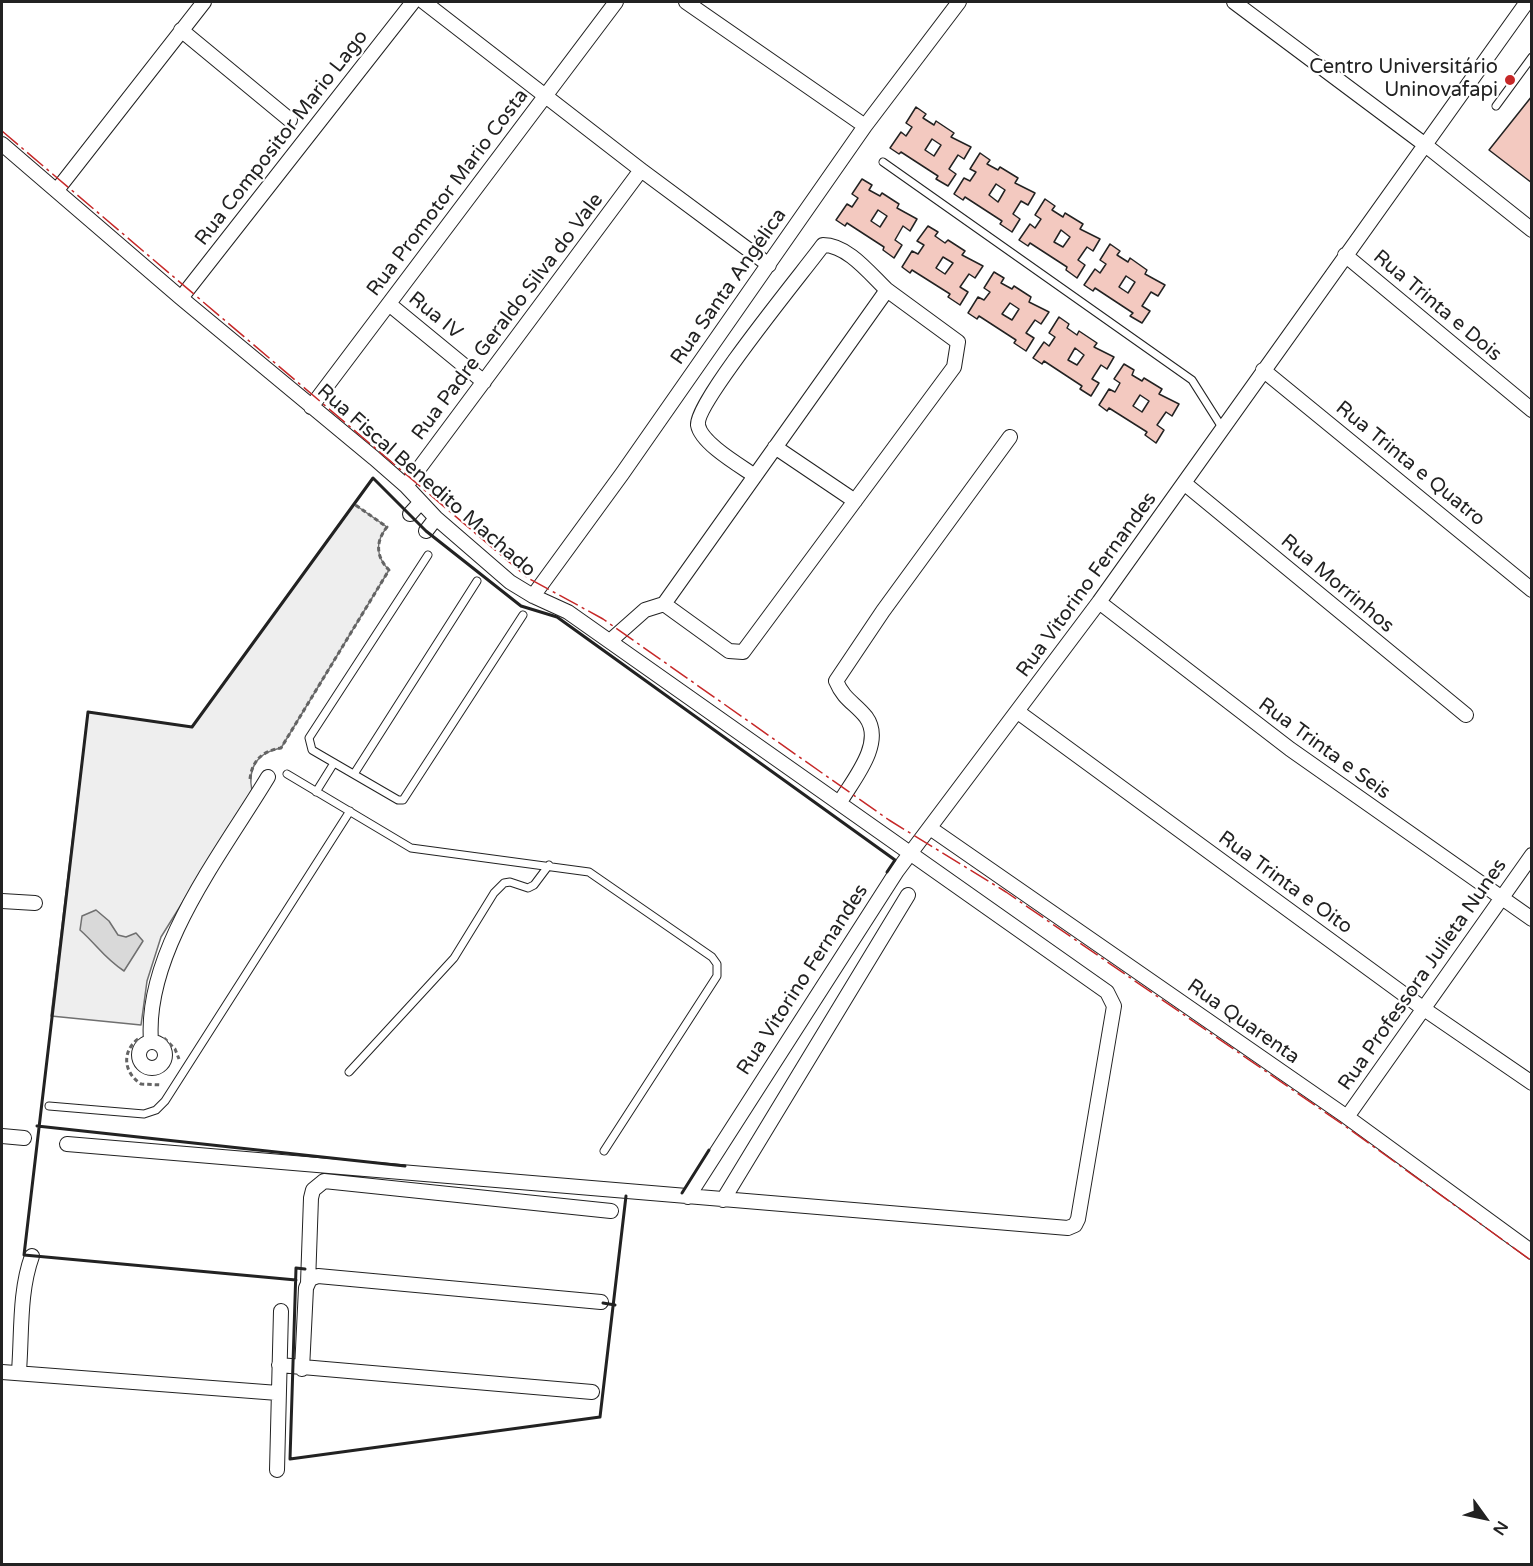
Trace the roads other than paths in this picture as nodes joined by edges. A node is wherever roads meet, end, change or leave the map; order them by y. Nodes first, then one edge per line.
1 (204, 2) edge
2 (413, 2) edge
3 (424, 2) edge
4 (616, 2) edge
5 (686, 2) edge
6 (959, 2) edge
7 (1234, 2) edge
8 (1527, 2) edge
9 (181, 30) junction
10 (1532, 57) edge
11 (546, 95) junction
12 (1496, 106) dead end
13 (290, 120) dead end
14 (865, 126) junction
15 (2, 144) edge
16 (1424, 144) junction
17 (883, 162) dead end
18 (641, 170) junction
19 (57, 190) junction
20 (1532, 230) edge
21 (1345, 255) junction
22 (769, 265) junction
23 (887, 290) junction
24 (181, 298) junction
25 (389, 304) junction
26 (1263, 370) junction
27 (484, 382) junction
28 (311, 407) junction
29 (1532, 410) edge
30 (1223, 429) junction
31 (1010, 436) dead end
32 (775, 447) junction
33 (754, 476) junction
34 (1184, 483) junction
35 (406, 486) junction
36 (855, 501) junction
37 (420, 503) junction
38 (410, 514) dead end
39 (436, 518) junction
40 (426, 531) dead end
41 (428, 555) dead end
42 (477, 581) dead end
43 (1532, 590) edge
44 (533, 596) junction
45 (1099, 602) junction
46 (664, 604) junction
47 (523, 615) dead end
48 (610, 641) junction
49 (1018, 712) junction
50 (1466, 715) dead end
51 (334, 763) junction
52 (287, 774) dead end
53 (354, 774) junction
54 (268, 777) dead end
55 (316, 792) junction
56 (840, 802) junction
57 (350, 812) junction
58 (930, 828) junction
59 (912, 852) junction
60 (1532, 855) edge
61 (549, 865) junction
62 (908, 895) dead end
63 (1502, 898) junction
64 (2, 901) edge
65 (34, 903) dead end
66 (1532, 919) edge
67 (1424, 1009) junction
68 (151, 1041) dead end
69 (349, 1072) dead end
70 (1532, 1083) edge
71 (49, 1106) dead end
72 (1347, 1117) junction
73 (2, 1136) edge
74 (24, 1138) dead end
75 (67, 1144) dead end
76 (604, 1151) dead end
77 (688, 1197) junction
78 (723, 1200) junction
79 (611, 1211) dead end
80 (1532, 1252) edge
81 (32, 1256) dead end
82 (308, 1283) junction
83 (602, 1302) dead end
84 (281, 1311) dead end
85 (279, 1365) junction
86 (302, 1369) junction
87 (20, 1371) junction
88 (2, 1372) edge
89 (592, 1392) dead end
90 (278, 1393) junction
91 (277, 1470) dead end

1 - 9 street
2 - 24 street, Rua Compositor Mario Lago
3 - 11 street
4 - 11 street, Rua Promotor Mario Costa
5 - 14 street
6 - 14 street, Rua Santa Angélica
7 - 16 street
8 - 16 street, Rua Vitorino Fernandes
9 - 13 street
9 - 19 street
10 - 12 lane
11 - 18 street
11 - 25 street, Rua Promotor Mario Costa
14 - 22 street, Rua Santa Angélica
15 - 19 street, Rua Fiscal Benedito Machado
16 - 20 street
16 - 21 street, Rua Vitorino Fernandes
17 - 30 lane
18 - 22 street
18 - 27 street, Rua Padre Geraldo Silva do Vale
19 - 24 street, Rua Fiscal Benedito Machado
21 - 26 street, Rua Vitorino Fernandes
21 - 29 street, Rua Trinta e Dois
22 - 44 street, Rua Santa Angélica
23 - 32 street
23 - 33 street
23 - 36 street
24 - 28 street, Rua Fiscal Benedito Machado
25 - 27 street, Rua IV
25 - 28 street, Rua Promotor Mario Costa
26 - 30 street, Rua Vitorino Fernandes
26 - 43 street, Rua Trinta e Quatro
27 - 35 street, Rua Padre Geraldo Silva do Vale
28 - 35 street, Rua Fiscal Benedito Machado
30 - 34 street, Rua Vitorino Fernandes
31 - 56 street
32 - 33 street
32 - 36 street
33 - 46 street
34 - 45 street, Rua Vitorino Fernandes
34 - 50 street, Rua Morrinhos
35 - 37 street, Rua Fiscal Benedito Machado
36 - 46 street
37 - 38 street
37 - 39 street, Rua Fiscal Benedito Machado
39 - 40 street
39 - 44 street, Rua Fiscal Benedito Machado
41 - 51 lane
42 - 53 lane
44 - 48 street, Rua Fiscal Benedito Machado
45 - 49 street, Rua Vitorino Fernandes
45 - 63 street, Rua Trinta e Seis
46 - 48 street
47 - 53 lane
48 - 56 street, Rua Fiscal Benedito Machado
49 - 58 street, Rua Vitorino Fernandes
49 - 67 street, Rua Trinta e Oito
51 - 53 lane
51 - 55 lane
52 - 55 lane
54 - 68 street
55 - 57 lane
56 - 59 street, Rua Fiscal Benedito Machado
57 - 61 lane
57 - 71 lane
58 - 59 street, Rua Vitorino Fernandes
58 - 72 street, Rua Quarenta
59 - 77 street, Rua Vitorino Fernandes
59 - 78 street, Rua Fiscal Benedito Machado
60 - 63 street, Rua Professora Julieta Nunes
61 - 69 lane
61 - 76 lane
62 - 78 street
63 - 66 street, Rua Trinta e Seis
63 - 67 street, Rua Professora Julieta Nunes
64 - 65 street
67 - 70 street, Rua Trinta e Oito
67 - 72 street, Rua Professora Julieta Nunes
72 - 80 street, Rua Quarenta
73 - 74 street
75 - 77 street
77 - 78 street
79 - 82 street
81 - 87 street
82 - 83 street
82 - 86 street
84 - 85 street
85 - 86 street
85 - 90 street
86 - 89 street
87 - 88 street
87 - 90 street
90 - 91 street

